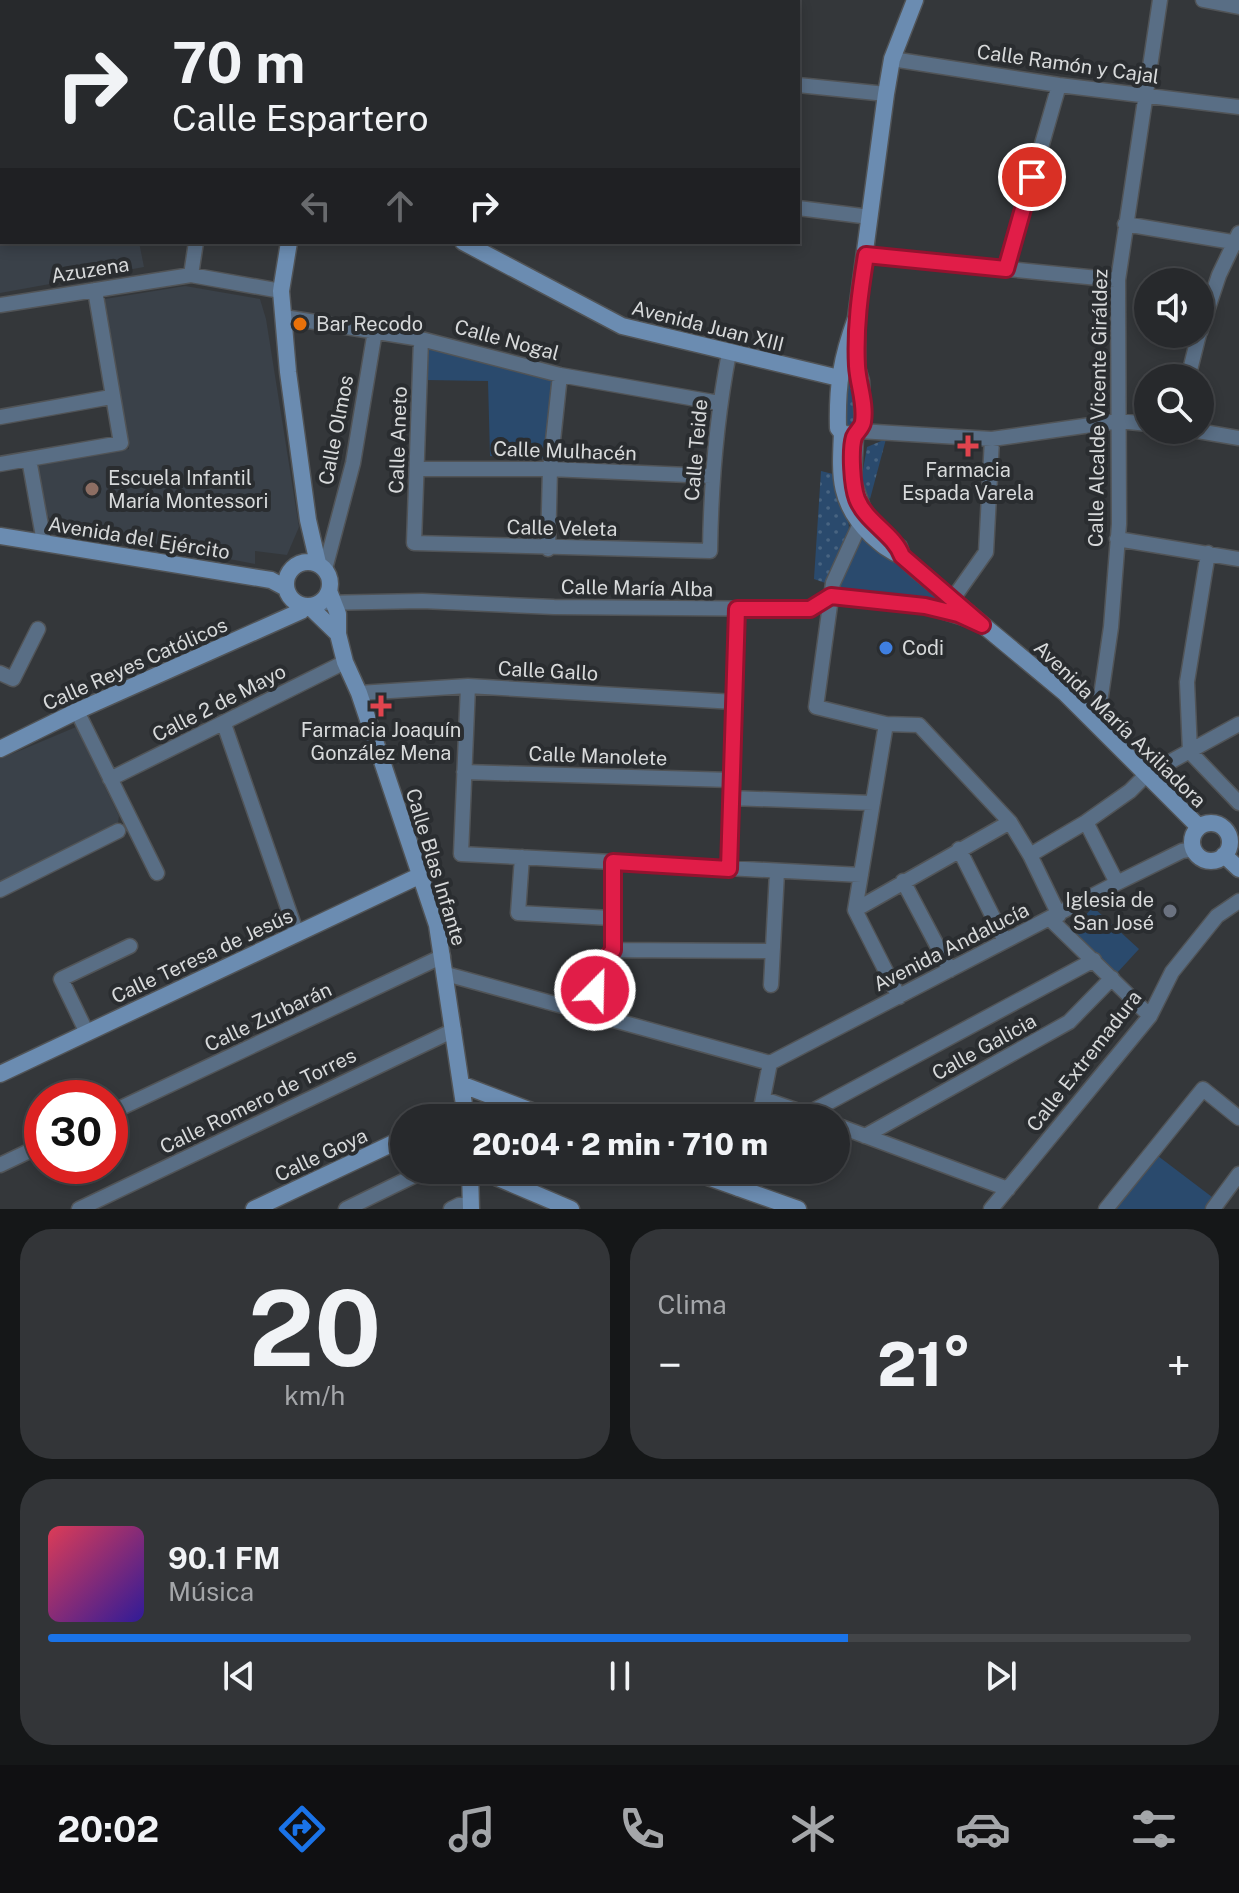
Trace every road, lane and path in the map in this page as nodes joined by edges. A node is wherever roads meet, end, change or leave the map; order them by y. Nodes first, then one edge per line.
1 (915, 0) edge
2 (1160, 0) edge
3 (1203, 0) edge
4 (1239, 7) edge
5 (892, 59) junction
6 (800, 85) edge
7 (1059, 85) junction
8 (886, 94) junction
9 (1148, 94) junction
10 (1239, 107) edge
11 (800, 208) edge
12 (870, 217) junction
13 (1125, 224) junction
14 (1238, 239) edge
15 (196, 244) edge
16 (289, 244) edge
17 (467, 244) edge
18 (866, 255) junction
19 (1006, 269) junction
20 (191, 275) junction
21 (1118, 280) junction
22 (95, 290) junction
23 (1214, 290) edge
24 (281, 291) junction
25 (0, 305) edge
26 (284, 317) junction
27 (375, 331) junction
28 (421, 339) junction
29 (729, 353) junction
30 (845, 367) junction
31 (819, 373) junction
32 (560, 375) junction
33 (111, 397) junction
34 (837, 398) junction
35 (719, 403) junction
36 (0, 417) edge
37 (1119, 421) junction
38 (1134, 423) edge
39 (852, 433) junction
40 (1214, 434) edge
41 (1239, 438) edge
42 (992, 439) junction
43 (29, 459) junction
44 (0, 464) edge
45 (418, 469) junction
46 (550, 469) junction
47 (711, 476) junction
48 (308, 520) junction
49 (860, 524) junction
50 (0, 536) edge
51 (332, 536) junction
52 (1117, 539) junction
53 (44, 542) junction
54 (414, 543) joint
55 (548, 549) junction
56 (710, 551) joint
57 (1208, 553) junction
58 (902, 556) junction
59 (1239, 559) edge
60 (315, 565) junction
61 (304, 594) junction
62 (831, 596) junction
63 (952, 600) junction
64 (737, 609) junction
65 (982, 625) junction
66 (38, 629) dead end
67 (338, 634) junction
68 (345, 662) junction
69 (0, 673) edge
70 (468, 686) junction
71 (359, 693) junction
72 (735, 702) junction
73 (77, 711) junction
74 (1097, 723) junction
75 (224, 724) junction
76 (886, 724) junction
77 (1239, 724) edge
78 (0, 749) edge
79 (1190, 752) junction
80 (464, 772) junction
81 (1146, 775) junction
82 (110, 779) junction
83 (731, 780) junction
84 (731, 798) junction
85 (873, 803) junction
86 (1239, 803) edge
87 (1010, 822) junction
88 (1086, 822) junction
89 (1199, 827) junction
90 (118, 831) dead end
91 (959, 849) junction
92 (1194, 849) junction
93 (1030, 855) junction
94 (1224, 855) junction
95 (522, 857) junction
96 (613, 862) junction
97 (729, 869) junction
98 (1239, 869) edge
99 (777, 872) junction
100 (157, 873) dead end
101 (421, 875) junction
102 (861, 875) junction
103 (903, 881) junction
104 (1117, 883) junction
105 (0, 890) edge
106 (1239, 901) edge
107 (855, 910) junction
108 (1054, 917) junction
109 (611, 918) junction
110 (297, 934) junction
111 (1005, 941) junction
112 (130, 946) dead end
113 (613, 950) junction
114 (772, 951) junction
115 (443, 956) junction
116 (1094, 960) junction
117 (950, 970) junction
118 (446, 974) junction
119 (1112, 978) junction
120 (771, 985) dead end
121 (899, 997) junction
122 (591, 1012) junction
123 (1150, 1016) junction
124 (454, 1030) junction
125 (87, 1033) junction
126 (770, 1063) junction
127 (0, 1074) edge
128 (463, 1085) junction
129 (764, 1099) junction
130 (465, 1104) edge
131 (513, 1104) edge
132 (763, 1104) edge
133 (778, 1104) edge
134 (834, 1104) edge
135 (128, 1105) edge
136 (1239, 1118) edge
137 (850, 1130) edge
138 (865, 1136) junction
139 (390, 1145) edge
140 (24, 1154) edge
141 (0, 1165) edge
142 (1239, 1174) edge
143 (397, 1184) edge
144 (470, 1184) edge
145 (512, 1184) edge
146 (725, 1184) edge
147 (740, 1184) edge
148 (738, 1189) junction
149 (1008, 1189) junction
150 (471, 1207) edge
151 (79, 1209) edge
152 (254, 1209) edge
153 (346, 1209) edge
154 (451, 1209) edge
155 (571, 1209) edge
156 (798, 1209) edge
157 (991, 1209) edge
158 (1106, 1209) edge
159 (1213, 1209) edge

1 - 5 street
2 - 9 street, Calle Alcalde Vicente Giráldez
3 - 4 street
5 - 7 street, Calle Ramón y Cajal
5 - 8 street
6 - 8 street
7 - 9 street, Calle Ramón y Cajal
7 - 19 street
8 - 12 street
9 - 10 street, Calle Ramón y Cajal
9 - 13 street, Calle Alcalde Vicente Giráldez
11 - 12 street
12 - 18 street
13 - 14 street
13 - 21 street, Calle Alcalde Vicente Giráldez
14 - 23 street
15 - 20 street
16 - 24 street, Calle Blas Infante
17 - 29 street, Avenida Juan XIII
18 - 19 street
18 - 30 street
19 - 21 street
20 - 22 street, Azuzena
20 - 24 street, Azuzena
21 - 37 street, Calle Alcalde Vicente Giráldez
22 - 25 street, Azuzena
22 - 33 street
24 - 26 street, Calle Blas Infante
26 - 27 street, Calle Nogal
26 - 48 street, Calle Blas Infante
27 - 28 street, Calle Nogal
27 - 51 street, Calle Olmos
28 - 32 street, Calle Nogal
28 - 45 street, Calle Aneto
29 - 31 street, Avenida Juan XIII
29 - 35 street, Calle Teide
30 - 31 street, Avenida Juan XIII
30 - 34 street
30 - 39 street
31 - 34 street
32 - 35 street, Calle Nogal
32 - 46 street
33 - 36 street
33 - 43 street
34 - 39 street
35 - 47 street, Calle Teide
37 - 38 street
37 - 42 street
37 - 52 street, Calle Alcalde Vicente Giráldez
39 - 42 street
39 - 49 street, Avenida María Axiliadora
39 - 58 street, Avenida María Axiliadora
40 - 41 street
42 - 63 street
43 - 44 street
43 - 53 street
45 - 46 street, Calle Mulhacén
45 - 54 street, Calle Aneto
46 - 47 street, Calle Mulhacén
46 - 55 street
47 - 56 street, Calle Teide
48 - 51 street
48 - 60 street, Calle Blas Infante
49 - 58 street, Avenida María Axiliadora
49 - 62 street
50 - 53 street, Avenida del Ejército
51 - 60 street, Calle Olmos
52 - 57 street
52 - 74 street, Calle Alcalde Vicente Giráldez
53 - 61 street, Avenida del Ejército
54 - 55 street, Calle Veleta
55 - 56 street, Calle Veleta
57 - 59 street
57 - 79 street
58 - 63 street, Avenida María Axiliadora
60 - 61 street
60 - 61 street, Calle Blas Infante
61 - 64 street, Calle María Alba
61 - 67 street
61 - 67 street, Calle Blas Infante
61 - 73 street, Calle Reyes Católicos
62 - 64 street, Calle María Alba
62 - 65 street, Calle María Alba
62 - 76 street
63 - 65 street, Avenida María Axiliadora
64 - 72 street
65 - 74 street, Avenida María Axiliadora
66 - 69 street
67 - 68 street, Calle Blas Infante
68 - 71 street, Calle Blas Infante
68 - 75 street, Calle 2 de Mayo
70 - 71 street, Calle Gallo
70 - 72 street, Calle Gallo
70 - 80 street
71 - 101 street, Calle Blas Infante
72 - 83 street
73 - 78 street, Calle Reyes Católicos
73 - 82 street
74 - 81 street, Avenida María Axiliadora
75 - 82 street, Calle 2 de Mayo
75 - 110 street
76 - 85 street
76 - 87 street
77 - 79 street
79 - 81 street
79 - 86 street
80 - 83 street, Calle Manolete
80 - 95 street
81 - 88 street
81 - 89 street, Avenida María Axiliadora
82 - 100 street
83 - 84 street
84 - 85 street
84 - 97 street
85 - 102 street
87 - 91 street
87 - 93 street
88 - 93 street
88 - 104 street
89 - 92 street
89 - 94 street
90 - 105 street
91 - 103 street
91 - 111 street
92 - 94 street
92 - 104 street, Avenida Andalucía
93 - 108 street
94 - 98 street
95 - 96 street
95 - 109 street
96 - 97 street
96 - 109 street
97 - 99 street
99 - 102 street
99 - 114 street
101 - 110 street, Calle Teresa de Jesús
101 - 115 street, Calle Blas Infante
102 - 107 street
103 - 107 street
103 - 117 street
104 - 108 street, Avenida Andalucía
106 - 123 street, Calle Extremadura
107 - 121 street
108 - 111 street, Avenida Andalucía
108 - 116 street
109 - 113 street
110 - 125 street, Calle Teresa de Jesús
111 - 117 street, Avenida Andalucía
112 - 125 street
113 - 114 street
113 - 122 street
114 - 120 street
115 - 118 street, Calle Blas Infante
115 - 135 street, Calle Zurbarán
116 - 119 street
116 - 134 street
117 - 121 street, Avenida Andalucía
118 - 122 street
118 - 124 street, Calle Blas Infante
119 - 123 street
119 - 138 street, Calle Galicia
121 - 126 street, Avenida Andalucía
122 - 126 street
123 - 149 street, Calle Extremadura
124 - 128 street, Calle Blas Infante
124 - 151 street, Calle Romero de Torres
125 - 127 street, Calle Teresa de Jesús
126 - 129 street
128 - 130 street, Calle Blas Infante
128 - 131 street
129 - 132 street
129 - 133 street
136 - 158 street
137 - 138 street
138 - 149 street
139 - 152 street, Calle Goya
140 - 141 street
142 - 159 street
143 - 153 street
144 - 150 street
145 - 155 street
146 - 148 street
147 - 148 street
148 - 156 street
149 - 157 street, Calle Extremadura
150 - 154 street

